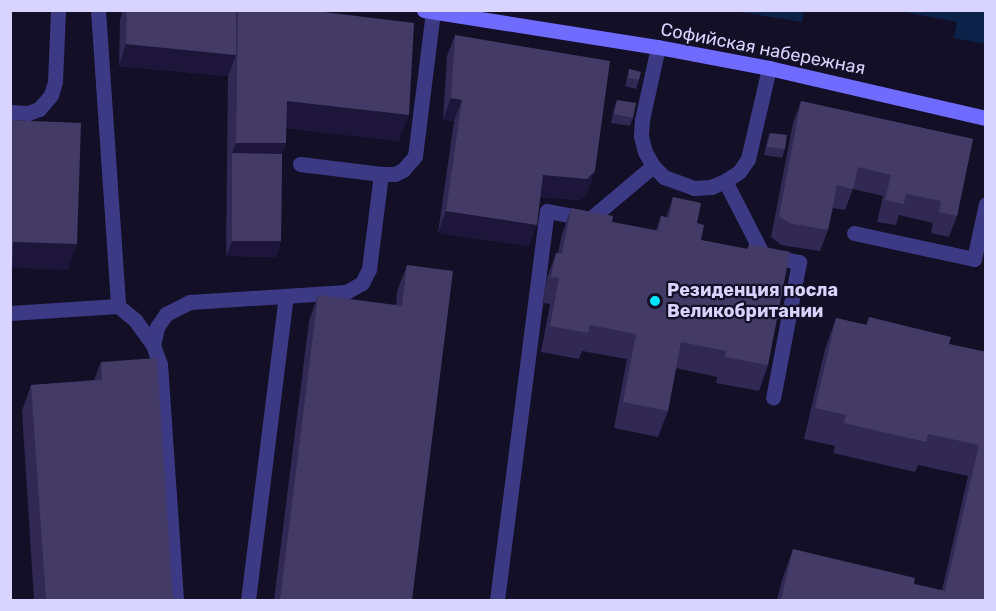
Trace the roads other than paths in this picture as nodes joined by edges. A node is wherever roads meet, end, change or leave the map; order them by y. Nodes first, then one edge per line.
1 (58, 10) edge
2 (98, 10) edge
3 (429, 11) edge
4 (657, 47) junction
5 (769, 68) junction
6 (10, 112) edge
7 (986, 118) edge
8 (300, 164) dead end
9 (653, 166) junction
10 (381, 174) junction
11 (726, 182) junction
12 (986, 204) edge
13 (854, 233) dead end
14 (286, 296) junction
15 (118, 306) junction
16 (10, 313) edge
17 (153, 345) junction
18 (773, 398) dead end
19 (176, 600) edge
20 (248, 600) edge
21 (497, 600) edge

1 - 6 lane
2 - 15 lane
3 - 4 main road, Софийская набережная
3 - 10 lane
4 - 5 main road, Софийская набережная
4 - 9 lane
5 - 7 main road, Софийская набережная
5 - 11 lane
8 - 10 lane
9 - 11 lane
9 - 21 lane
10 - 14 lane
11 - 18 lane
12 - 13 lane
14 - 17 lane
14 - 20 lane
15 - 16 lane
15 - 17 lane
17 - 19 lane

